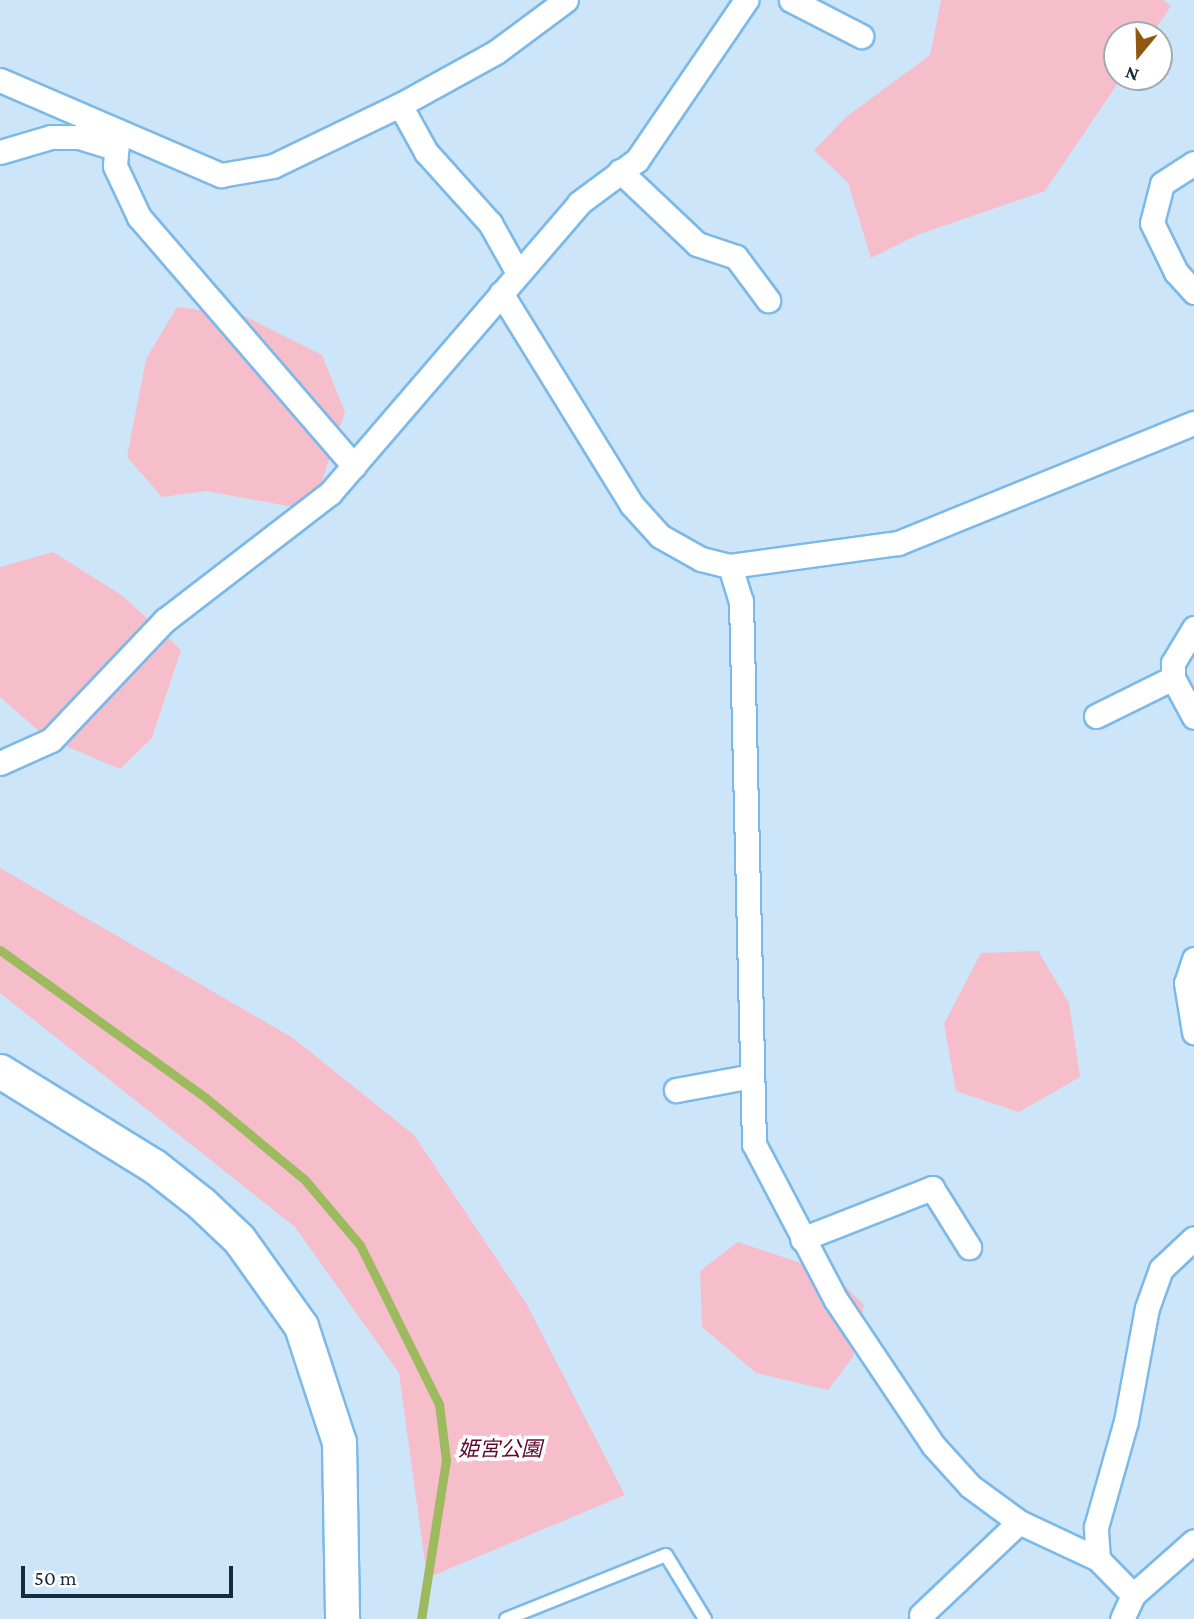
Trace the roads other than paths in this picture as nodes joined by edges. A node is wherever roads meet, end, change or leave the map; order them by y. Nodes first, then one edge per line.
1 (566, 0) edge
2 (746, 0) edge
3 (792, 0) edge
4 (861, 36) dead end
5 (0, 80) edge
6 (400, 105) junction
7 (117, 140) junction
8 (0, 152) edge
9 (1194, 163) edge
10 (620, 171) junction
11 (518, 273) junction
12 (1194, 292) edge
13 (501, 293) junction
14 (768, 299) dead end
15 (1194, 423) edge
16 (354, 466) junction
17 (730, 566) junction
18 (1194, 628) edge
19 (1173, 678) junction
20 (1096, 716) dead end
21 (1194, 717) edge
22 (0, 763) edge
23 (1194, 959) edge
24 (1194, 1032) edge
25 (0, 1071) edge
26 (752, 1076) junction
27 (676, 1090) dead end
28 (1194, 1238) edge
29 (802, 1239) junction
30 (969, 1247) dead end
31 (1019, 1522) junction
32 (1194, 1541) edge
33 (1098, 1559) junction
34 (1133, 1595) junction
35 (921, 1615) dead end
36 (342, 1619) edge
37 (506, 1619) edge
38 (705, 1619) edge
39 (1122, 1619) edge

1 - 6 street
2 - 10 street
3 - 4 street
5 - 7 street
6 - 7 street
6 - 11 street
7 - 8 street
7 - 16 street
9 - 12 street
10 - 11 street
10 - 14 street
11 - 13 street
13 - 16 street
13 - 17 street
15 - 17 street
16 - 22 street
17 - 26 street
18 - 19 street
19 - 20 street
19 - 21 street
23 - 24 street
25 - 36 street
26 - 27 street
26 - 29 street
28 - 33 street
29 - 30 street
29 - 31 street
31 - 33 street
31 - 35 street
32 - 34 street
33 - 34 street
34 - 39 street
37 - 38 lane

